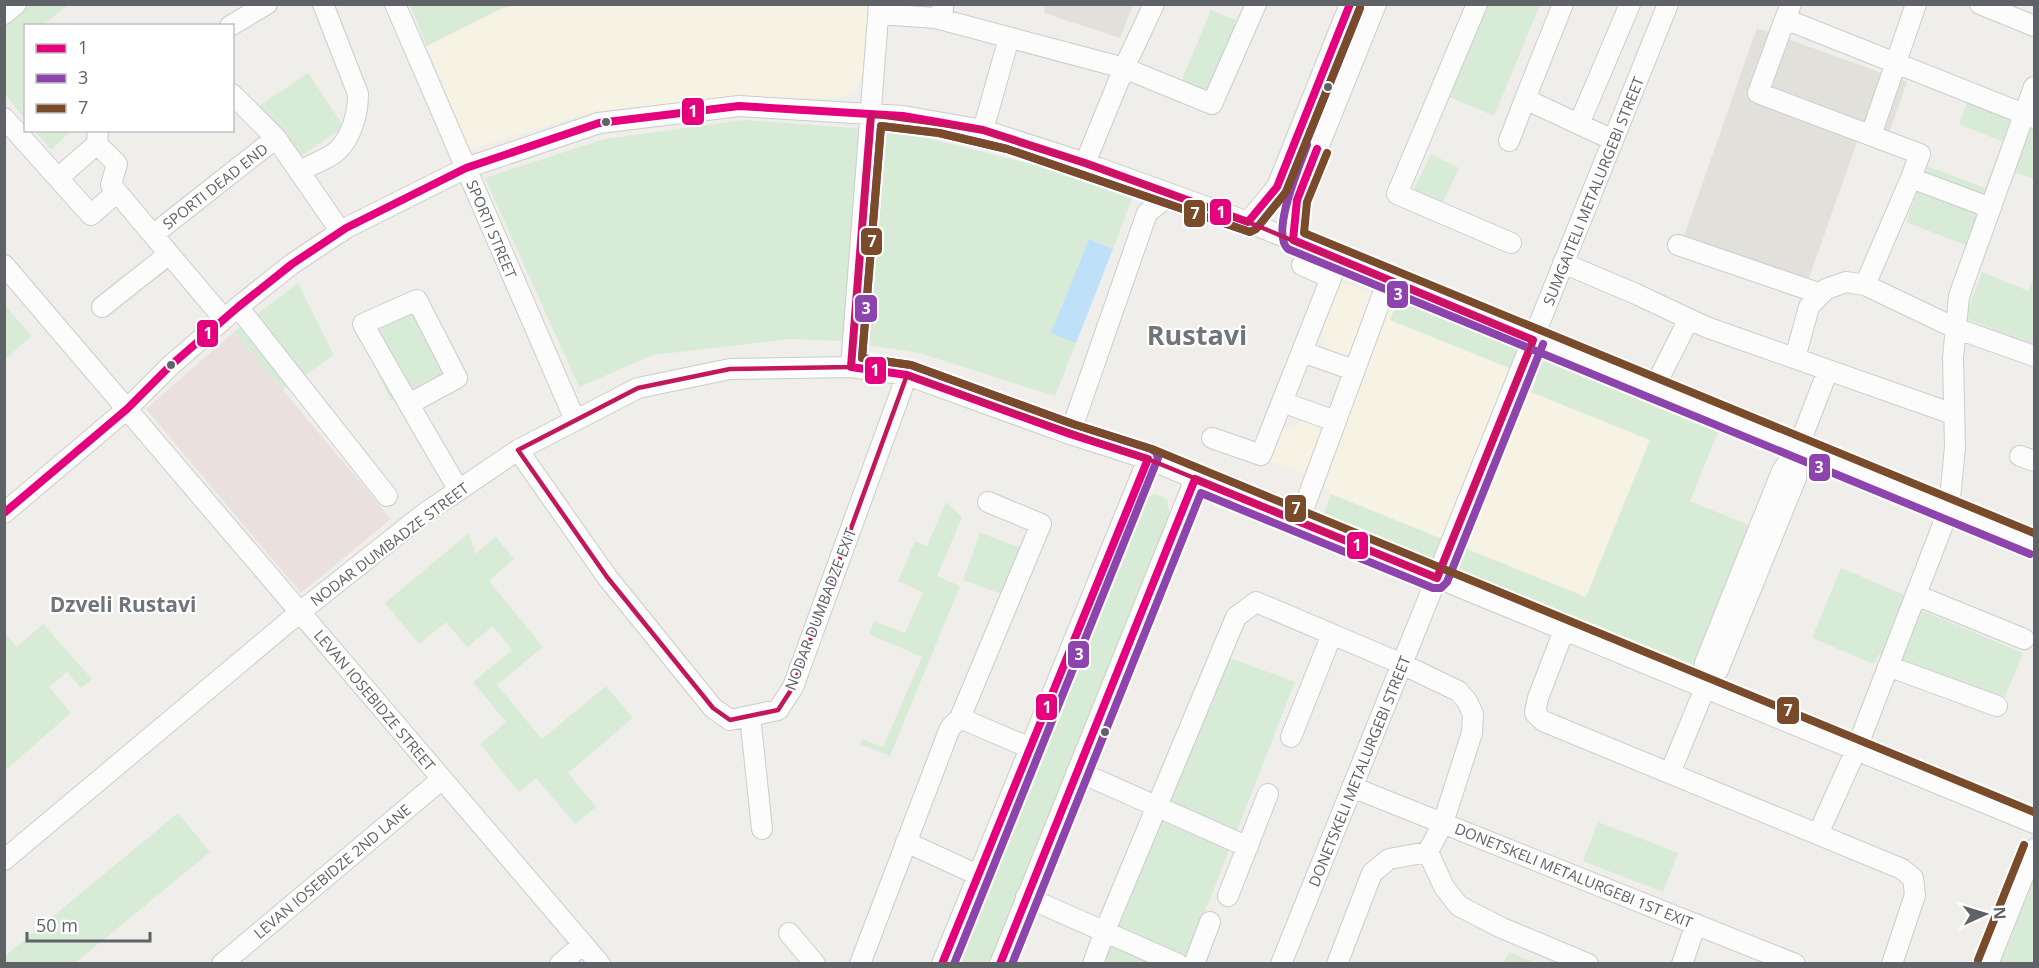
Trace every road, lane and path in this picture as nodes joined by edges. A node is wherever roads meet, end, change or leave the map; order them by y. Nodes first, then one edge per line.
1 (16, 4) edge
2 (267, 4) edge
3 (323, 4) edge
4 (395, 4) edge
5 (1154, 4) edge
6 (1256, 4) edge
7 (1350, 4) edge
8 (1376, 4) edge
9 (1478, 4) edge
10 (1563, 4) edge
11 (1630, 4) edge
12 (1668, 4) edge
13 (1916, 4) edge
14 (1980, 4) edge
15 (879, 9) edge
16 (940, 11) edge
17 (1788, 12) edge
18 (4, 14) edge
19 (233, 24) edge
20 (2034, 26) edge
21 (1009, 38) junction
22 (1896, 63) junction
23 (1124, 68) junction
24 (2034, 87) edge
25 (234, 96) edge
26 (1525, 99) junction
27 (871, 115) junction
28 (2030, 116) edge
29 (4, 118) edge
30 (1579, 124) junction
31 (983, 130) junction
32 (1870, 135) junction
33 (97, 137) edge
34 (276, 138) junction
35 (1613, 140) junction
36 (1509, 141) dead end
37 (1085, 163) junction
38 (466, 168) junction
39 (299, 171) junction
40 (58, 178) junction
41 (1911, 178) junction
42 (117, 192) junction
43 (1170, 194) junction
44 (1991, 208) junction
45 (1248, 222) junction
46 (341, 232) junction
47 (154, 234) junction
48 (1293, 240) junction
49 (1511, 243) dead end
50 (1678, 245) dead end
51 (169, 254) junction
52 (1563, 263) junction
53 (4, 265) edge
54 (1302, 265) dead end
55 (1388, 280) junction
56 (1865, 285) junction
57 (1821, 294) junction
58 (102, 307) dead end
59 (231, 313) junction
60 (1689, 319) junction
61 (1955, 328) junction
62 (1533, 340) junction
63 (1302, 352) junction
64 (2034, 356) edge
65 (1795, 358) junction
66 (851, 367) junction
67 (1354, 370) junction
68 (1828, 370) junction
69 (907, 375) junction
70 (1654, 388) junction
71 (1282, 402) junction
72 (409, 404) junction
73 (127, 409) junction
74 (1953, 414) junction
75 (575, 420) junction
76 (1335, 421) junction
77 (1070, 434) junction
78 (1212, 438) dead end
79 (1798, 447) junction
80 (518, 450) junction
81 (1148, 459) junction
82 (1195, 478) junction
83 (459, 490) junction
84 (387, 496) dead end
85 (988, 502) dead end
86 (1949, 509) junction
87 (4, 513) edge
88 (1299, 521) junction
89 (2034, 544) edge
90 (1437, 578) junction
91 (1916, 595) junction
92 (300, 612) junction
93 (1564, 630) junction
94 (1332, 634) junction
95 (2025, 639) dead end
96 (1402, 664) junction
97 (1888, 666) junction
98 (1705, 688) junction
99 (1996, 706) dead end
100 (750, 716) junction
101 (960, 718) junction
102 (1291, 736) dead end
103 (1030, 748) junction
104 (1856, 750) junction
105 (1077, 771) junction
106 (1670, 773) junction
107 (442, 779) junction
108 (1352, 787) junction
109 (1268, 794) dead end
110 (1157, 807) junction
111 (1443, 823) junction
112 (2034, 823) edge
113 (762, 829) dead end
114 (1818, 834) junction
115 (906, 842) junction
116 (1248, 847) junction
117 (2034, 849) edge
118 (1428, 852) junction
119 (4, 860) edge
120 (978, 875) junction
121 (1228, 896) dead end
122 (1026, 897) junction
123 (1210, 922) dead end
124 (1696, 924) junction
125 (789, 933) dead end
126 (1104, 933) junction
127 (583, 944) junction
128 (222, 963) edge
129 (560, 963) edge
130 (600, 963) edge
131 (815, 963) edge
132 (860, 963) edge
133 (942, 963) edge
134 (1000, 963) edge
135 (1094, 963) edge
136 (1178, 963) edge
137 (1194, 963) edge
138 (1281, 963) edge
139 (1337, 963) edge
140 (1588, 963) edge
141 (1682, 963) edge
142 (1795, 963) edge
143 (1892, 963) edge
144 (1988, 963) edge

1 - 18 street
2 - 19 street
3 - 39 street
4 - 38 street, SPORTI STREET
5 - 23 street
6 - 23 street
7 - 45 street
8 - 48 street
9 - 49 street
10 - 26 street
11 - 30 street
12 - 35 street, SUMGAITELI METALURGEBI STREET
13 - 22 street
14 - 20 street
15 - 16 street
15 - 27 street
16 - 21 street
17 - 22 street
17 - 32 street
21 - 23 street
21 - 31 street
22 - 28 street
22 - 32 street
23 - 37 street
24 - 28 street
25 - 34 street, SPORTI DEAD END
26 - 30 street
26 - 36 street
27 - 31 street
27 - 38 street
27 - 66 street
28 - 44 street
29 - 40 street
30 - 35 street
31 - 37 street
32 - 41 street
33 - 40 street
33 - 42 street
34 - 39 street, SPORTI DEAD END
34 - 47 street, SPORTI DEAD END
35 - 52 street, SUMGAITELI METALURGEBI STREET
37 - 43 street
38 - 46 street
38 - 75 street, SPORTI STREET
39 - 46 street, SPORTI DEAD END
40 - 42 street
41 - 44 street
41 - 56 street
42 - 47 street, SPORTI DEAD END
43 - 45 street
43 - 77 street
44 - 61 street
45 - 48 street
46 - 59 street
47 - 51 street, SPORTI DEAD END
48 - 55 street
50 - 57 street
51 - 58 street, SPORTI DEAD END
51 - 59 street, SPORTI DEAD END
52 - 60 street
52 - 62 street, SUMGAITELI METALURGEBI STREET
53 - 73 street, LEVAN IOSEBIDZE STREET
54 - 63 street
55 - 62 street
55 - 67 street
56 - 57 street
56 - 61 street
57 - 65 street
59 - 73 street
59 - 84 street, SPORTI DEAD END
60 - 65 street
60 - 70 street
61 - 64 street
61 - 74 street
62 - 70 street
62 - 90 street, SUMGAITELI METALURGEBI STREET
63 - 67 street
63 - 71 street
65 - 68 street
66 - 69 street, NODAR DUMBADZE STREET
66 - 75 street, NODAR DUMBADZE STREET
67 - 76 street
68 - 74 street
68 - 79 street
69 - 77 street, NODAR DUMBADZE STREET
69 - 100 street, NODAR DUMBADZE EXIT
70 - 79 street
71 - 76 street
71 - 78 street
72 - 72 street
72 - 83 street
73 - 87 street
73 - 92 street, LEVAN IOSEBIDZE STREET
74 - 86 street
75 - 80 street, NODAR DUMBADZE STREET
76 - 88 street
77 - 81 street, NODAR DUMBADZE STREET
79 - 86 street
79 - 98 street
80 - 83 street, NODAR DUMBADZE STREET
80 - 100 street, NODAR DUMBADZE EXIT
81 - 82 street, NODAR DUMBADZE STREET
81 - 103 street
82 - 88 street, NODAR DUMBADZE STREET
82 - 105 street
83 - 92 street, NODAR DUMBADZE STREET
85 - 101 street
86 - 89 street
86 - 91 street
88 - 90 street, NODAR DUMBADZE STREET
90 - 93 street, NODAR DUMBADZE STREET
90 - 96 street, DONETSKELI METALURGEBI STREET
91 - 95 street
91 - 97 street
92 - 107 street, LEVAN IOSEBIDZE STREET
92 - 119 street, NODAR DUMBADZE STREET
93 - 98 street, NODAR DUMBADZE STREET
93 - 106 street
94 - 96 street
94 - 102 street
94 - 110 street
96 - 108 street, DONETSKELI METALURGEBI STREET
96 - 111 street
97 - 99 street
97 - 104 street
98 - 104 street, NODAR DUMBADZE STREET
98 - 106 street
100 - 113 street
101 - 103 street
101 - 115 street
103 - 120 street
104 - 112 street, NODAR DUMBADZE STREET
104 - 114 street
105 - 110 street
105 - 122 street
106 - 114 street
107 - 127 street, LEVAN IOSEBIDZE STREET
107 - 128 street, LEVAN IOSEBIDZE 2ND LANE
108 - 111 street, DONETSKELI METALURGEBI 1ST EXIT
108 - 138 street, DONETSKELI METALURGEBI STREET
109 - 116 street
110 - 116 street
110 - 126 street
111 - 118 street
111 - 124 street, DONETSKELI METALURGEBI 1ST EXIT
114 - 143 street
115 - 120 street
115 - 132 street
116 - 121 street
117 - 144 street
118 - 139 street
118 - 140 street
120 - 133 street
122 - 126 street
122 - 134 street
123 - 137 street
124 - 141 street
124 - 142 street, DONETSKELI METALURGEBI 1ST EXIT
125 - 131 street
126 - 135 street
126 - 136 street
127 - 129 street
127 - 130 street, LEVAN IOSEBIDZE STREET

